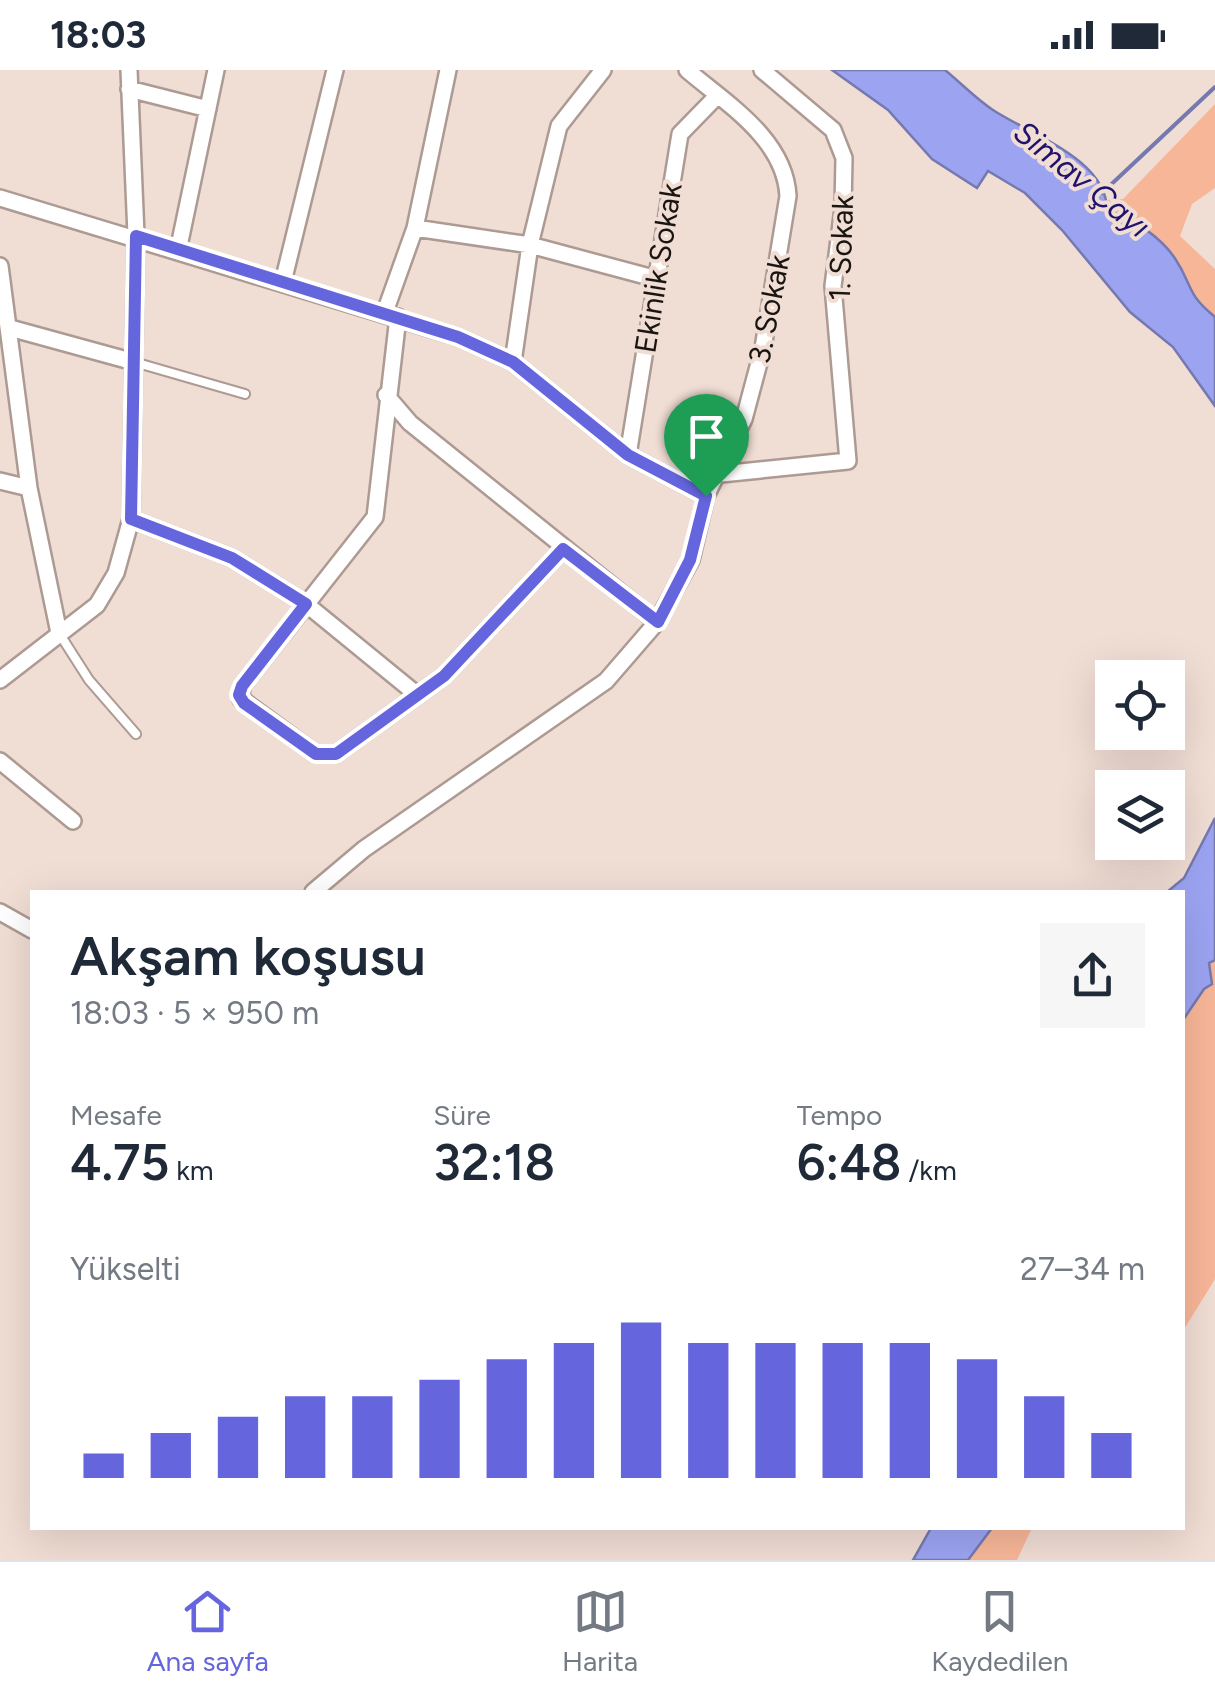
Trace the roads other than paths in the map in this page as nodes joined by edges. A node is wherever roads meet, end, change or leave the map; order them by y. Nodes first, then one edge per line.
1 (129, 70) edge
2 (216, 70) edge
3 (336, 70) edge
4 (448, 70) edge
5 (603, 70) edge
6 (687, 70) edge
7 (762, 70) edge
8 (129, 89) junction
9 (718, 96) junction
10 (208, 109) junction
11 (0, 198) edge
12 (415, 228) junction
13 (136, 236) junction
14 (530, 246) junction
15 (178, 251) junction
16 (0, 266) edge
17 (657, 279) junction
18 (283, 282) junction
19 (392, 314) junction
20 (10, 328) junction
21 (134, 362) junction
22 (513, 362) junction
23 (245, 394) dead end
24 (386, 395) junction
25 (628, 455) junction
26 (721, 474) junction
27 (0, 481) edge
28 (28, 488) junction
29 (706, 496) junction
30 (131, 519) junction
31 (563, 549) junction
32 (306, 604) junction
33 (658, 622) junction
34 (60, 633) junction
35 (0, 680) edge
36 (416, 693) junction
37 (136, 734) dead end
38 (0, 761) edge
39 (73, 820) dead end
40 (315, 890) edge
41 (0, 912) edge
42 (30, 929) edge

1 - 8 street
2 - 10 street
3 - 18 street
4 - 12 street
5 - 14 street
6 - 9 street, 3. Sokak
7 - 26 street, 1. Sokak
8 - 10 street
8 - 13 street
9 - 17 street, Ekinlik Sokak
9 - 26 street, 3. Sokak
10 - 15 street
11 - 13 street
12 - 14 street
12 - 19 street
13 - 15 street
13 - 21 street
14 - 17 street
14 - 22 street
15 - 18 street
16 - 20 street
17 - 25 street, Ekinlik Sokak
18 - 19 street
19 - 22 street
19 - 24 street
20 - 21 street
20 - 28 street
21 - 23 lane
21 - 30 street
22 - 25 street
24 - 31 street
24 - 32 street
25 - 29 street
26 - 29 street, 3. Sokak
27 - 28 street
28 - 34 street
29 - 33 street, 3. Sokak
30 - 32 street
30 - 34 street
31 - 33 street
31 - 36 street
32 - 36 street
32 - 36 street
33 - 40 street, 3. Sokak
34 - 35 street
34 - 37 lane
38 - 39 street
41 - 42 street

